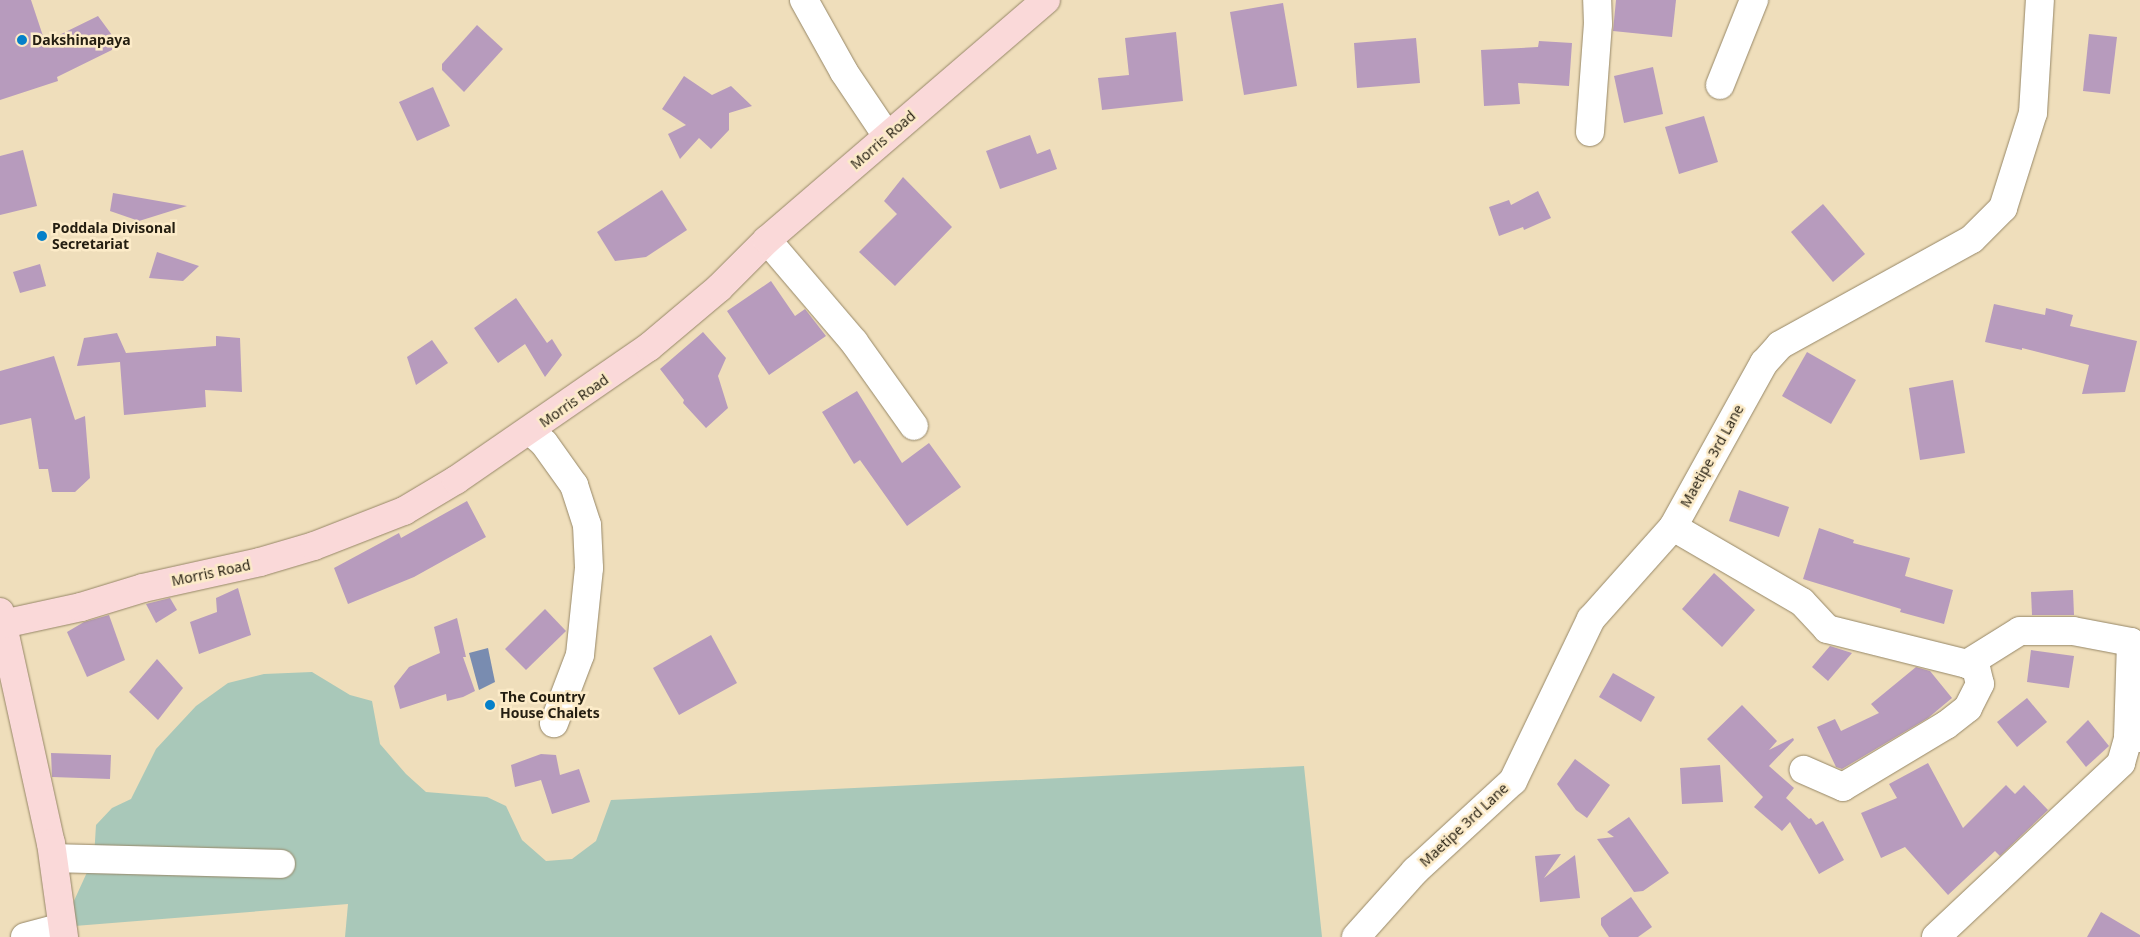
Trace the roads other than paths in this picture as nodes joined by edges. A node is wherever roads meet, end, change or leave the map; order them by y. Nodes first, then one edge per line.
1 (804, 0) edge
2 (1046, 0) edge
3 (1597, 0) edge
4 (1754, 0) edge
5 (2040, 0) edge
6 (1720, 85) dead end
7 (1590, 132) dead end
8 (887, 136) junction
9 (767, 240) junction
10 (914, 426) dead end
11 (530, 431) junction
12 (1673, 527) junction
13 (1, 618) edge
14 (1967, 664) junction
15 (554, 723) dead end
16 (2134, 738) edge
17 (1804, 770) dead end
18 (54, 858) junction
19 (280, 864) dead end
20 (63, 932) edge
21 (25, 937) edge
22 (1356, 937) edge
23 (1936, 937) edge

1 - 8 street
2 - 8 main road, Morris Road
3 - 7 street
4 - 6 street
5 - 12 street, Maetipe 3rd Lane
8 - 9 main road, Morris Road
9 - 10 street
9 - 11 main road, Morris Road
11 - 13 main road, Morris Road
11 - 15 street
12 - 14 street
12 - 22 street, Maetipe 3rd Lane
13 - 18 main road
14 - 16 street
14 - 17 street
16 - 23 street
18 - 19 street
18 - 20 main road
20 - 21 street

